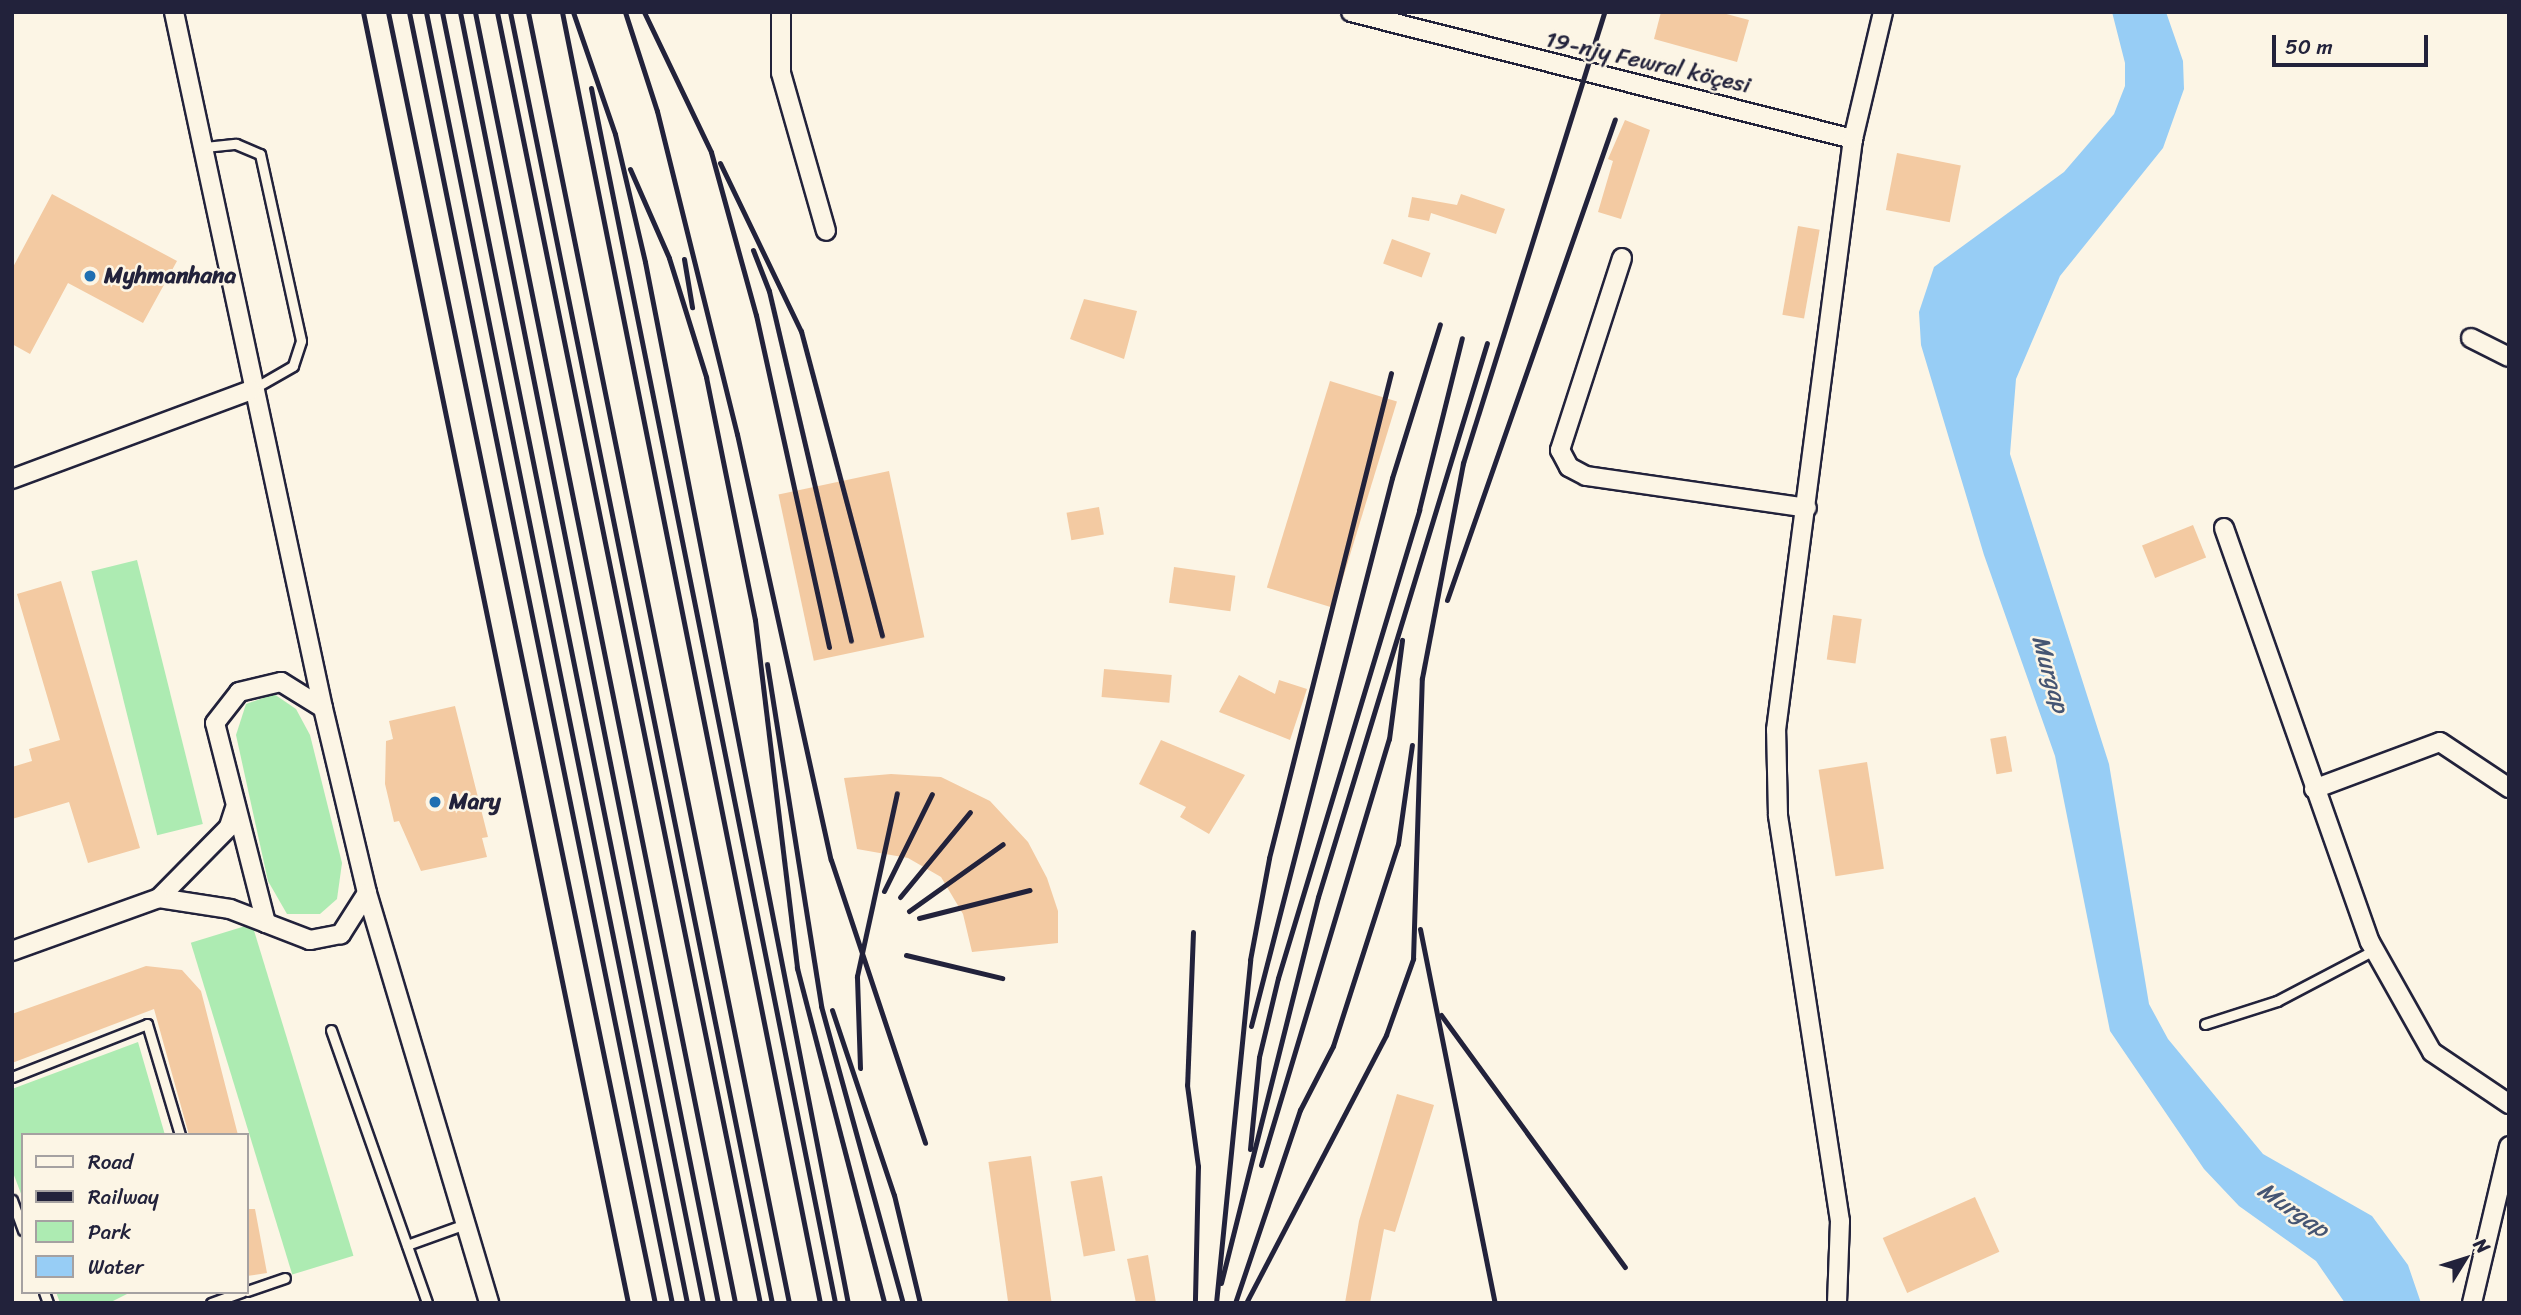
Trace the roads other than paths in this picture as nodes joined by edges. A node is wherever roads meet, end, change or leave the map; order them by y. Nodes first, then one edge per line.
1 (174, 12) edge
2 (781, 12) edge
3 (1351, 12) edge
4 (1883, 12) edge
5 (1853, 139) junction
6 (205, 147) junction
7 (827, 231) dead end
8 (1622, 258) dead end
9 (2471, 338) dead end
10 (2509, 357) edge
11 (251, 390) junction
12 (12, 479) edge
13 (1807, 508) junction
14 (2224, 528) dead end
15 (323, 708) junction
16 (2509, 788) edge
17 (2314, 789) junction
18 (235, 808) junction
19 (367, 893) junction
20 (159, 898) junction
21 (266, 923) junction
22 (2374, 950) junction
23 (12, 951) edge
24 (2205, 1024) dead end
25 (331, 1030) dead end
26 (12, 1077) edge
27 (2509, 1104) edge
28 (179, 1133) edge
29 (2509, 1146) edge
30 (12, 1200) edge
31 (465, 1224) junction
32 (21, 1225) edge
33 (407, 1245) junction
34 (285, 1278) dead end
35 (248, 1290) edge
36 (236, 1294) edge
37 (211, 1303) edge
38 (427, 1303) edge
39 (489, 1303) edge
40 (1837, 1303) edge
41 (2472, 1303) edge

1 - 6 street
2 - 7 street
3 - 5 street, 19-njy Fewral köçesi
4 - 5 street
5 - 13 street
6 - 11 street
6 - 11 lane
8 - 13 street
9 - 10 street
11 - 12 street
11 - 15 street
13 - 40 street
14 - 17 street
15 - 18 street
15 - 19 street
16 - 17 street
17 - 22 street
18 - 20 street
18 - 21 street
19 - 21 street
19 - 31 street
20 - 21 street
20 - 23 street
22 - 24 lane
22 - 27 street
25 - 33 lane
26 - 28 lane
29 - 41 street
30 - 32 lane
31 - 33 lane
31 - 39 street
33 - 38 lane
34 - 35 lane
36 - 37 lane

